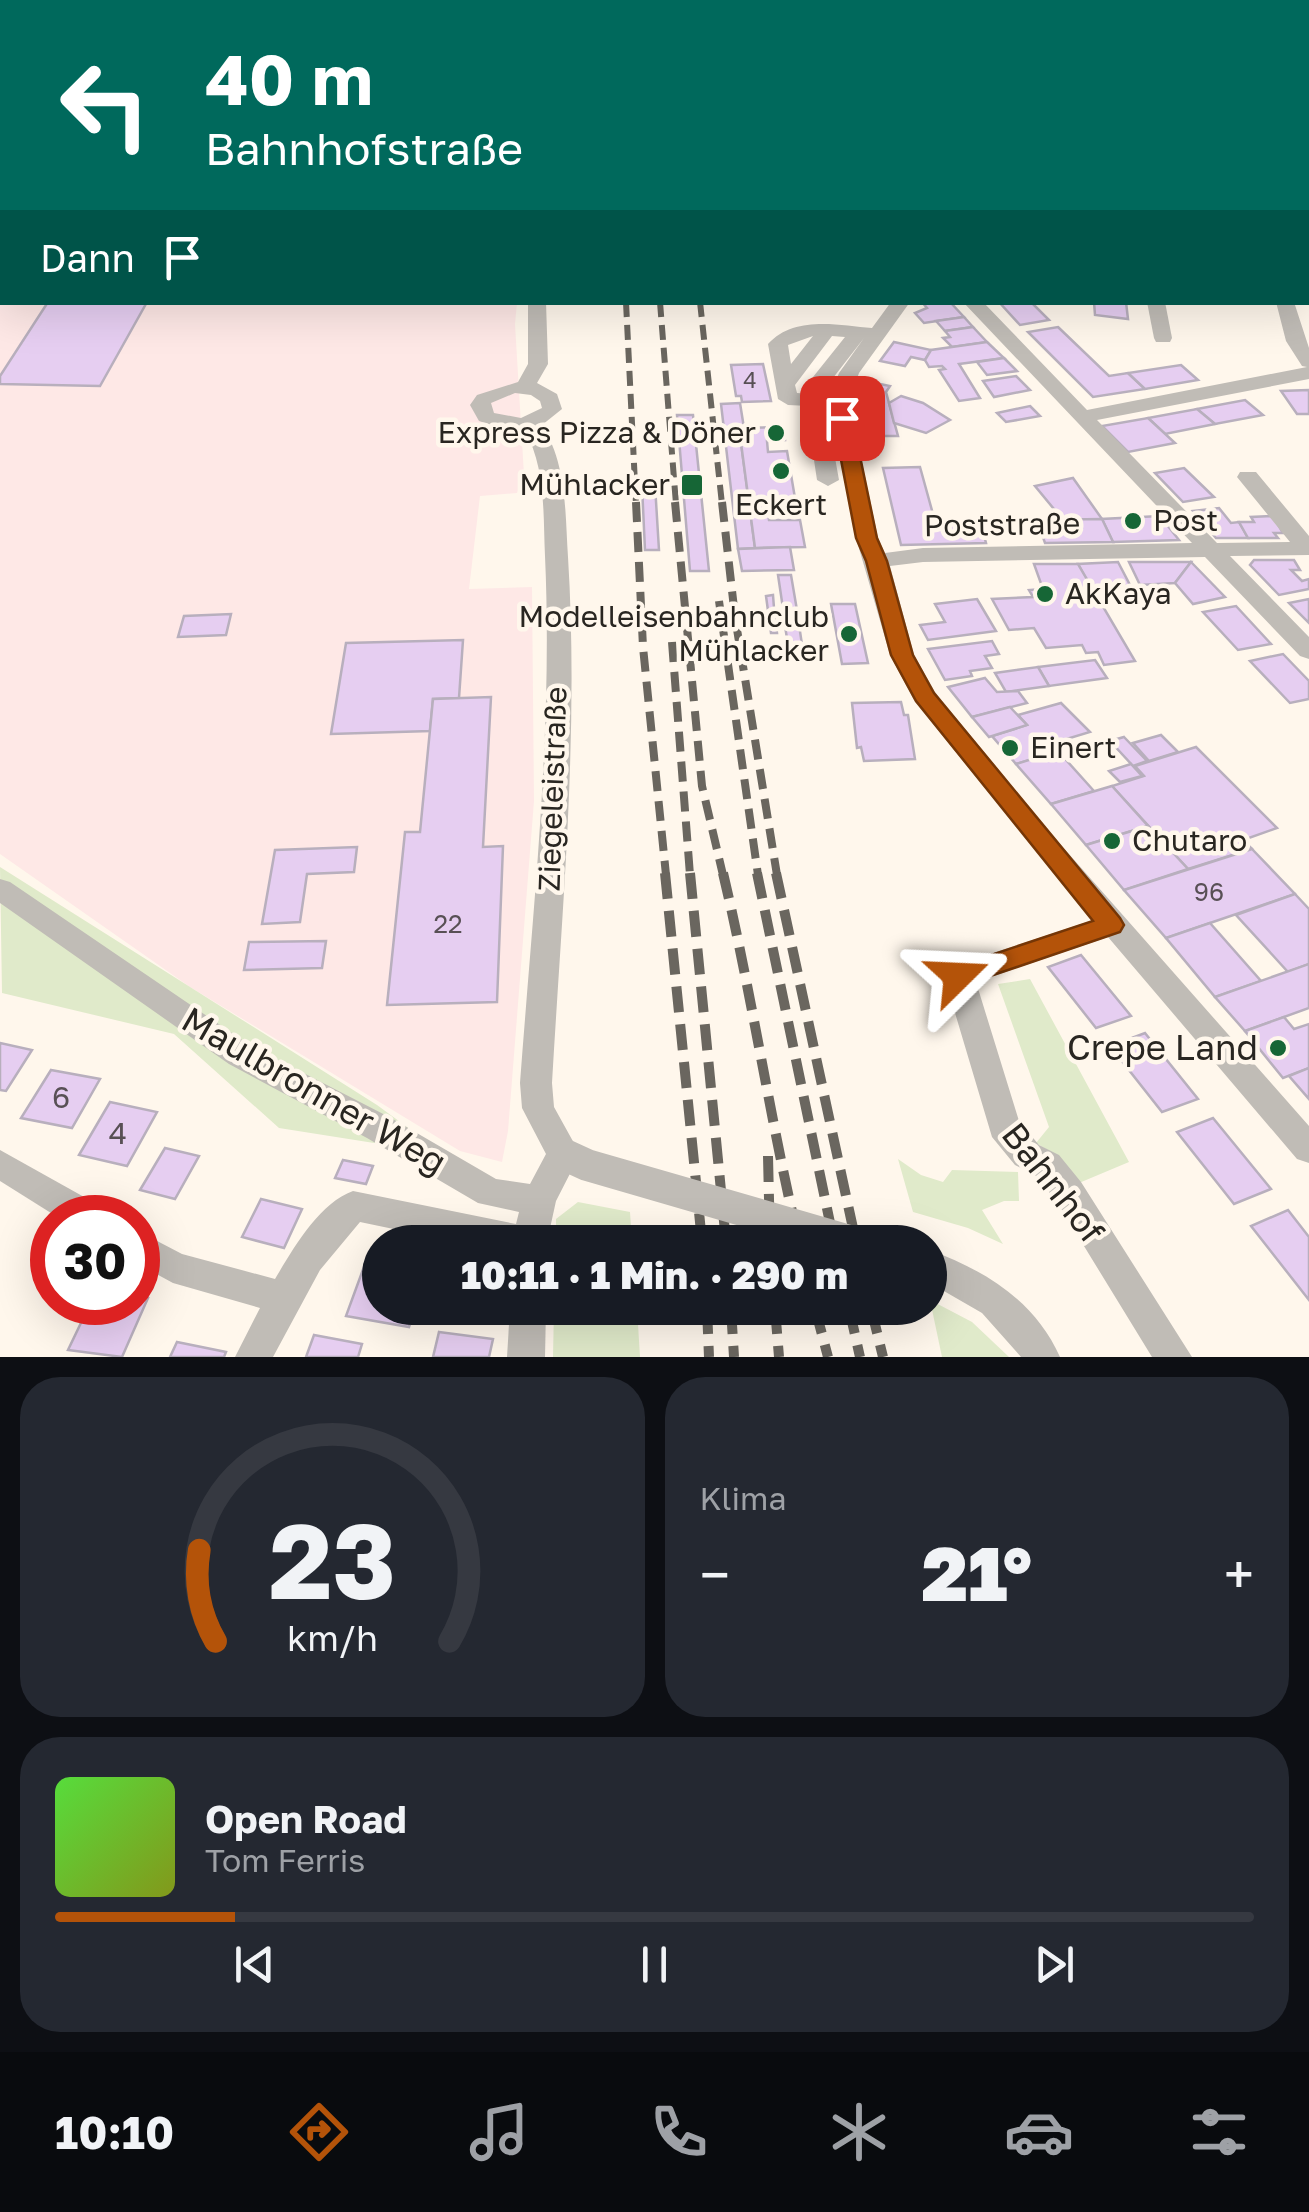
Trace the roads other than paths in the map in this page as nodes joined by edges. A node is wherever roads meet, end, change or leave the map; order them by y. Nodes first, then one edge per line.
1 (537, 305) edge
2 (899, 305) edge
3 (975, 305) edge
4 (1157, 305) edge
5 (1285, 305) edge
6 (825, 332) junction
7 (858, 333) junction
8 (879, 334) junction
9 (1163, 338) dead end
10 (1309, 362) edge
11 (1309, 373) edge
12 (785, 386) junction
13 (526, 388) junction
14 (833, 407) junction
15 (1080, 417) junction
16 (530, 422) junction
17 (1248, 477) dead end
18 (854, 479) junction
19 (1308, 548) edge
20 (1210, 551) junction
21 (877, 561) junction
22 (1309, 650) edge
23 (0, 889) edge
24 (1111, 925) junction
25 (1309, 1149) edge
26 (563, 1154) junction
27 (0, 1164) edge
28 (52, 1195) edge
29 (539, 1200) junction
30 (446, 1225) edge
31 (533, 1225) edge
32 (794, 1225) edge
33 (160, 1259) edge
34 (947, 1274) edge
35 (283, 1298) junction
36 (527, 1325) edge
37 (1035, 1344) edge
38 (254, 1357) edge
39 (526, 1357) edge
40 (1174, 1357) edge

1 - 13 street
2 - 8 street
3 - 15 street
4 - 9 street
5 - 10 street
6 - 7 street
6 - 12 street
6 - 12 street
7 - 8 street
7 - 14 street
8 - 14 street
11 - 15 street
12 - 14 street
13 - 16 street
13 - 16 street
14 - 18 street
14 - 18 street
15 - 20 street
16 - 26 street, Ziegeleistraße
17 - 19 street
18 - 21 street
19 - 20 street, Poststraße
20 - 21 street, Poststraße
20 - 22 street
21 - 24 street
23 - 29 street, Maulbronner Weg
24 - 25 street
24 - 40 street, Bahnhof
26 - 29 street
26 - 32 street, bridge
27 - 28 street
29 - 31 street
30 - 35 street
33 - 35 street
34 - 37 street
35 - 38 street
36 - 39 street

